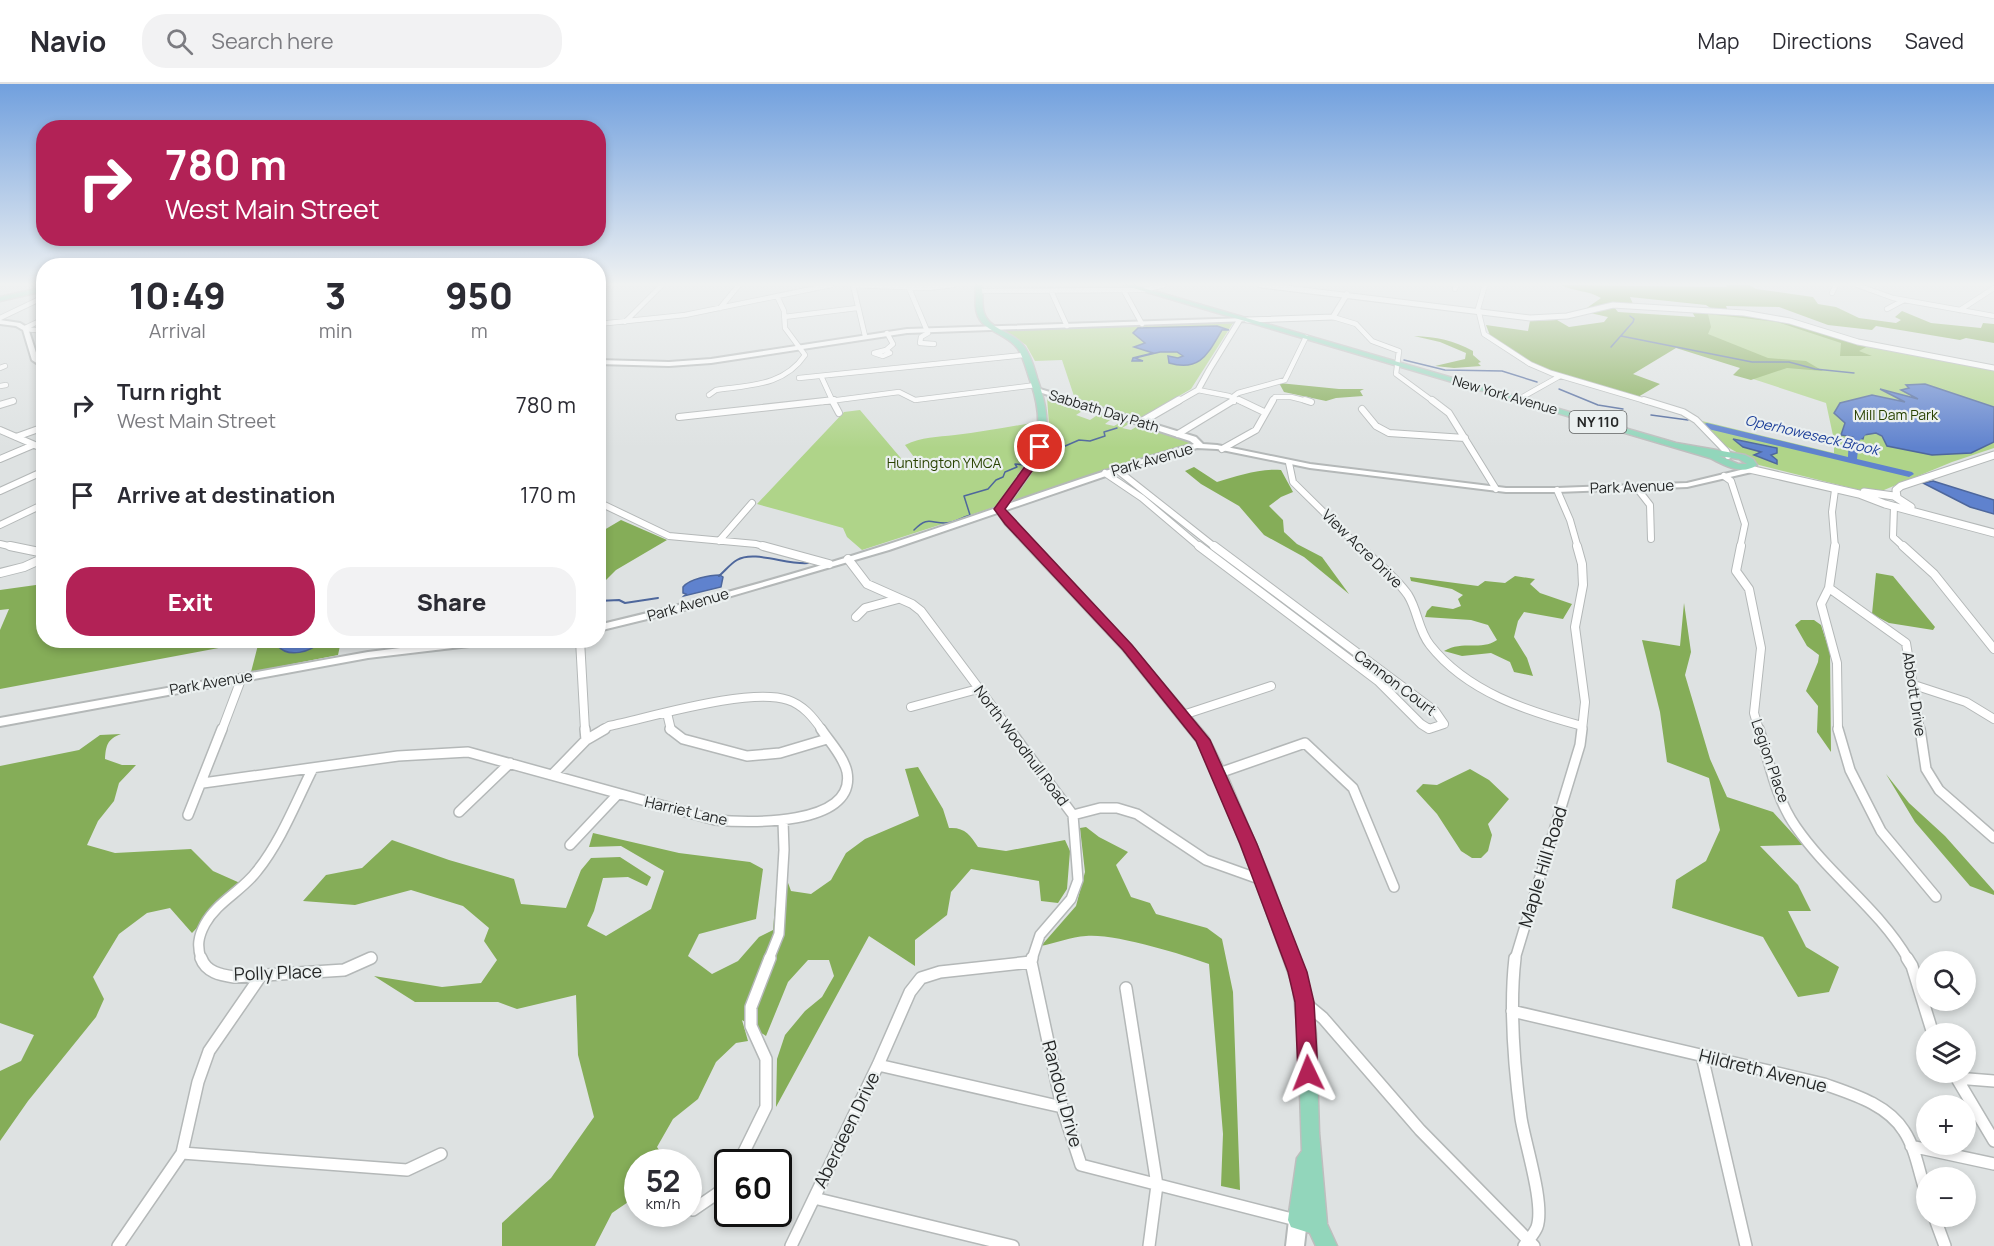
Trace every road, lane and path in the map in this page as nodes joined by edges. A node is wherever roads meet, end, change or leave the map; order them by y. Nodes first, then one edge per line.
1 (29, 339) edge
2 (793, 339) edge
3 (846, 339) edge
4 (890, 339) edge
5 (921, 339) edge
6 (1011, 339) edge
7 (1230, 339) edge
8 (1305, 339) edge
9 (1314, 339) edge
10 (1370, 339) edge
11 (1489, 339) edge
12 (1849, 339) edge
13 (934, 344) dead end
14 (799, 347) junction
15 (886, 350) dead end
16 (1024, 355) junction
17 (36, 361) edge
18 (606, 362) edge
19 (1397, 364) junction
20 (1994, 367) edge
21 (821, 376) junction
22 (1560, 376) junction
23 (799, 378) dead end
24 (1037, 387) junction
25 (1197, 390) junction
26 (709, 395) dead end
27 (1235, 398) junction
28 (1519, 399) junction
29 (13, 401) dead end
30 (832, 401) junction
31 (1311, 402) dead end
32 (0, 405) edge
33 (1362, 408) dead end
34 (1264, 412) junction
35 (839, 413) dead end
36 (679, 417) dead end
37 (1141, 422) junction
38 (0, 430) edge
39 (36, 430) edge
40 (1178, 434) junction
41 (1710, 436) junction
42 (16, 437) junction
43 (1465, 438) junction
44 (1193, 439) junction
45 (33, 445) junction
46 (36, 446) edge
47 (1201, 446) junction
48 (1222, 449) junction
49 (1994, 455) edge
50 (0, 459) edge
51 (1726, 459) junction
52 (1289, 463) junction
53 (1747, 465) junction
54 (1116, 469) junction
55 (1105, 473) junction
56 (36, 475) edge
57 (1727, 475) junction
58 (1929, 477) junction
59 (1636, 487) junction
60 (1496, 489) junction
61 (1557, 490) junction
62 (1835, 490) junction
63 (0, 491) edge
64 (1143, 493) junction
65 (1882, 493) junction
66 (1873, 496) junction
67 (752, 503) dead end
68 (1897, 503) junction
69 (606, 506) edge
70 (36, 508) edge
71 (1000, 509) junction
72 (1176, 516) junction
73 (1167, 518) junction
74 (0, 525) edge
75 (1994, 532) edge
76 (1651, 539) dead end
77 (719, 541) junction
78 (1210, 543) junction
79 (0, 544) edge
80 (1200, 547) junction
81 (36, 553) edge
82 (848, 559) junction
83 (36, 560) edge
84 (828, 564) junction
85 (0, 573) edge
86 (1829, 588) junction
87 (1277, 594) junction
88 (1268, 597) junction
89 (899, 598) junction
90 (856, 617) dead end
91 (606, 626) edge
92 (427, 648) edge
93 (580, 648) edge
94 (1994, 649) edge
95 (1363, 659) junction
96 (1353, 662) junction
97 (242, 677) junction
98 (1914, 685) junction
99 (1271, 686) dead end
100 (978, 689) junction
101 (911, 707) dead end
102 (667, 713) junction
103 (1183, 715) junction
104 (1994, 719) edge
105 (0, 722) edge
106 (1582, 726) junction
107 (827, 739) junction
108 (586, 740) junction
109 (510, 763) junction
110 (313, 768) junction
111 (1219, 773) junction
112 (553, 774) junction
113 (203, 783) junction
114 (618, 794) junction
115 (459, 812) dead end
116 (188, 815) dead end
117 (1073, 816) junction
118 (783, 821) junction
119 (1994, 838) edge
120 (570, 845) dead end
121 (1263, 880) junction
122 (1394, 887) dead end
123 (1936, 897) dead end
124 (372, 958) dead end
125 (1031, 962) junction
126 (260, 977) junction
127 (1126, 988) dead end
128 (1304, 1002) junction
129 (1512, 1011) junction
130 (1930, 1023) edge
131 (1702, 1056) junction
132 (878, 1065) junction
133 (1976, 1078) edge
134 (1994, 1081) edge
135 (1959, 1083) edge
136 (1062, 1107) junction
137 (1994, 1141) edge
138 (1911, 1146) junction
139 (746, 1149) edge
140 (182, 1153) junction
141 (441, 1154) dead end
142 (1994, 1164) edge
143 (1918, 1167) edge
144 (1157, 1185) junction
145 (814, 1198) junction
146 (1308, 1223) junction
147 (1938, 1227) edge
148 (1529, 1244) edge
149 (118, 1246) edge
150 (791, 1246) edge
151 (1013, 1246) edge
152 (1149, 1246) edge
153 (1295, 1246) edge
154 (1327, 1246) edge
155 (1746, 1246) edge
156 (1945, 1246) edge

1 - 17 main road
2 - 14 street
3 - 14 main road
4 - 15 street
5 - 13 street
6 - 16 main road
7 - 25 street
8 - 27 street
9 - 19 main road, New York Avenue / NY 110
10 - 19 street
11 - 22 street
12 - 20 street
14 - 18 main road
14 - 26 street
16 - 21 street
16 - 24 main road
19 - 28 main road, New York Avenue / NY 110
19 - 43 street
21 - 23 street
21 - 30 street
22 - 28 street
22 - 41 street
24 - 30 street
24 - 37 main road, Sabbath Day Path
24 - 71 main road
25 - 27 street
25 - 37 street
27 - 34 street
27 - 40 street
28 - 51 main road, New York Avenue / NY 110
29 - 32 street
30 - 35 street
30 - 36 street
31 - 34 street
33 - 43 street
34 - 48 street
37 - 40 main road, Sabbath Day Path
38 - 42 street
39 - 42 street
40 - 44 main road, Sabbath Day Path
41 - 51 street
41 - 53 street
42 - 45 street
43 - 60 street
44 - 47 main road, Sabbath Day Path
44 - 48 main road
45 - 46 street
45 - 50 street
47 - 48 main road, Park Avenue
47 - 54 main road, Park Avenue
48 - 52 main road, Park Avenue
49 - 58 street
51 - 53 main road, NY 110
51 - 57 main road
52 - 60 main road, Park Avenue
52 - 106 street, View Acre Drive
53 - 57 main road
53 - 57 main road, Park Avenue
53 - 62 street, NY 110
53 - 66 street, NY 110
54 - 55 main road, Park Avenue
54 - 64 street, Cannon Court
55 - 64 street, Cannon Court
55 - 71 main road, Park Avenue
56 - 63 street
57 - 59 main road, Park Avenue
57 - 130 street, Legion Place
58 - 65 street
58 - 68 street
59 - 61 main road, Park Avenue
59 - 76 street
60 - 61 main road, Park Avenue
61 - 106 street, Maple Hill Road
62 - 66 street, NY 110
62 - 86 street
64 - 72 street, Cannon Court
64 - 73 street, Cannon Court
65 - 66 street, NY 110
65 - 68 street, NY 110
66 - 68 street, NY 110
67 - 77 street
68 - 75 street, NY 110
68 - 94 street
69 - 77 street
70 - 74 street
71 - 82 main road, Park Avenue
71 - 103 main road
72 - 73 street
72 - 78 street, Cannon Court
73 - 80 street, Cannon Court
77 - 84 street
78 - 80 street
78 - 87 street, Cannon Court
79 - 81 street
80 - 88 street, Cannon Court
82 - 84 main road, Park Avenue
82 - 89 street, North Woodhull Road
83 - 85 street
84 - 91 main road, Park Avenue
86 - 98 street, Abbott Drive
86 - 123 street
87 - 88 street
87 - 95 street, Cannon Court
88 - 96 street, Cannon Court
89 - 90 street
89 - 100 street, North Woodhull Road
92 - 97 main road, Park Avenue
93 - 108 street
95 - 96 street
95 - 96 street, Cannon Court
97 - 105 main road, Park Avenue
97 - 113 street
98 - 104 street
98 - 119 street, Abbott Drive
99 - 103 street
100 - 101 street
100 - 117 street, North Woodhull Road
102 - 107 street, Harriet Lane
102 - 107 street
102 - 108 street, Harriet Lane
103 - 111 main road
106 - 129 street, Maple Hill Road
107 - 118 street, Harriet Lane
108 - 112 street, Harriet Lane
109 - 110 street, Harriet Lane
109 - 112 street, Harriet Lane
109 - 115 street
110 - 113 street, Harriet Lane
110 - 126 street, Polly Place
111 - 121 main road
111 - 122 street
112 - 114 street, Harriet Lane
113 - 116 street
114 - 118 street, Harriet Lane
114 - 120 street
117 - 121 street, North Woodhull Road
117 - 125 street
118 - 139 street
121 - 128 main road
124 - 126 street, Polly Place
125 - 132 street, Aberdeen Drive
125 - 136 street, Randou Drive
126 - 140 street
127 - 144 street
128 - 146 main road
128 - 148 street
129 - 131 street, Hildreth Avenue
129 - 148 street, Maple Hill Road
131 - 138 street, Hildreth Avenue
131 - 155 street
132 - 136 street
132 - 145 street, Aberdeen Drive
133 - 134 street
135 - 137 street
136 - 144 street, Randou Drive
138 - 142 street
138 - 143 street, Hildreth Avenue
140 - 141 street
140 - 149 street
144 - 146 street, Randou Drive
144 - 152 street
145 - 150 street
145 - 151 street, Aberdeen Drive
146 - 153 main road
146 - 154 main road
147 - 156 street

